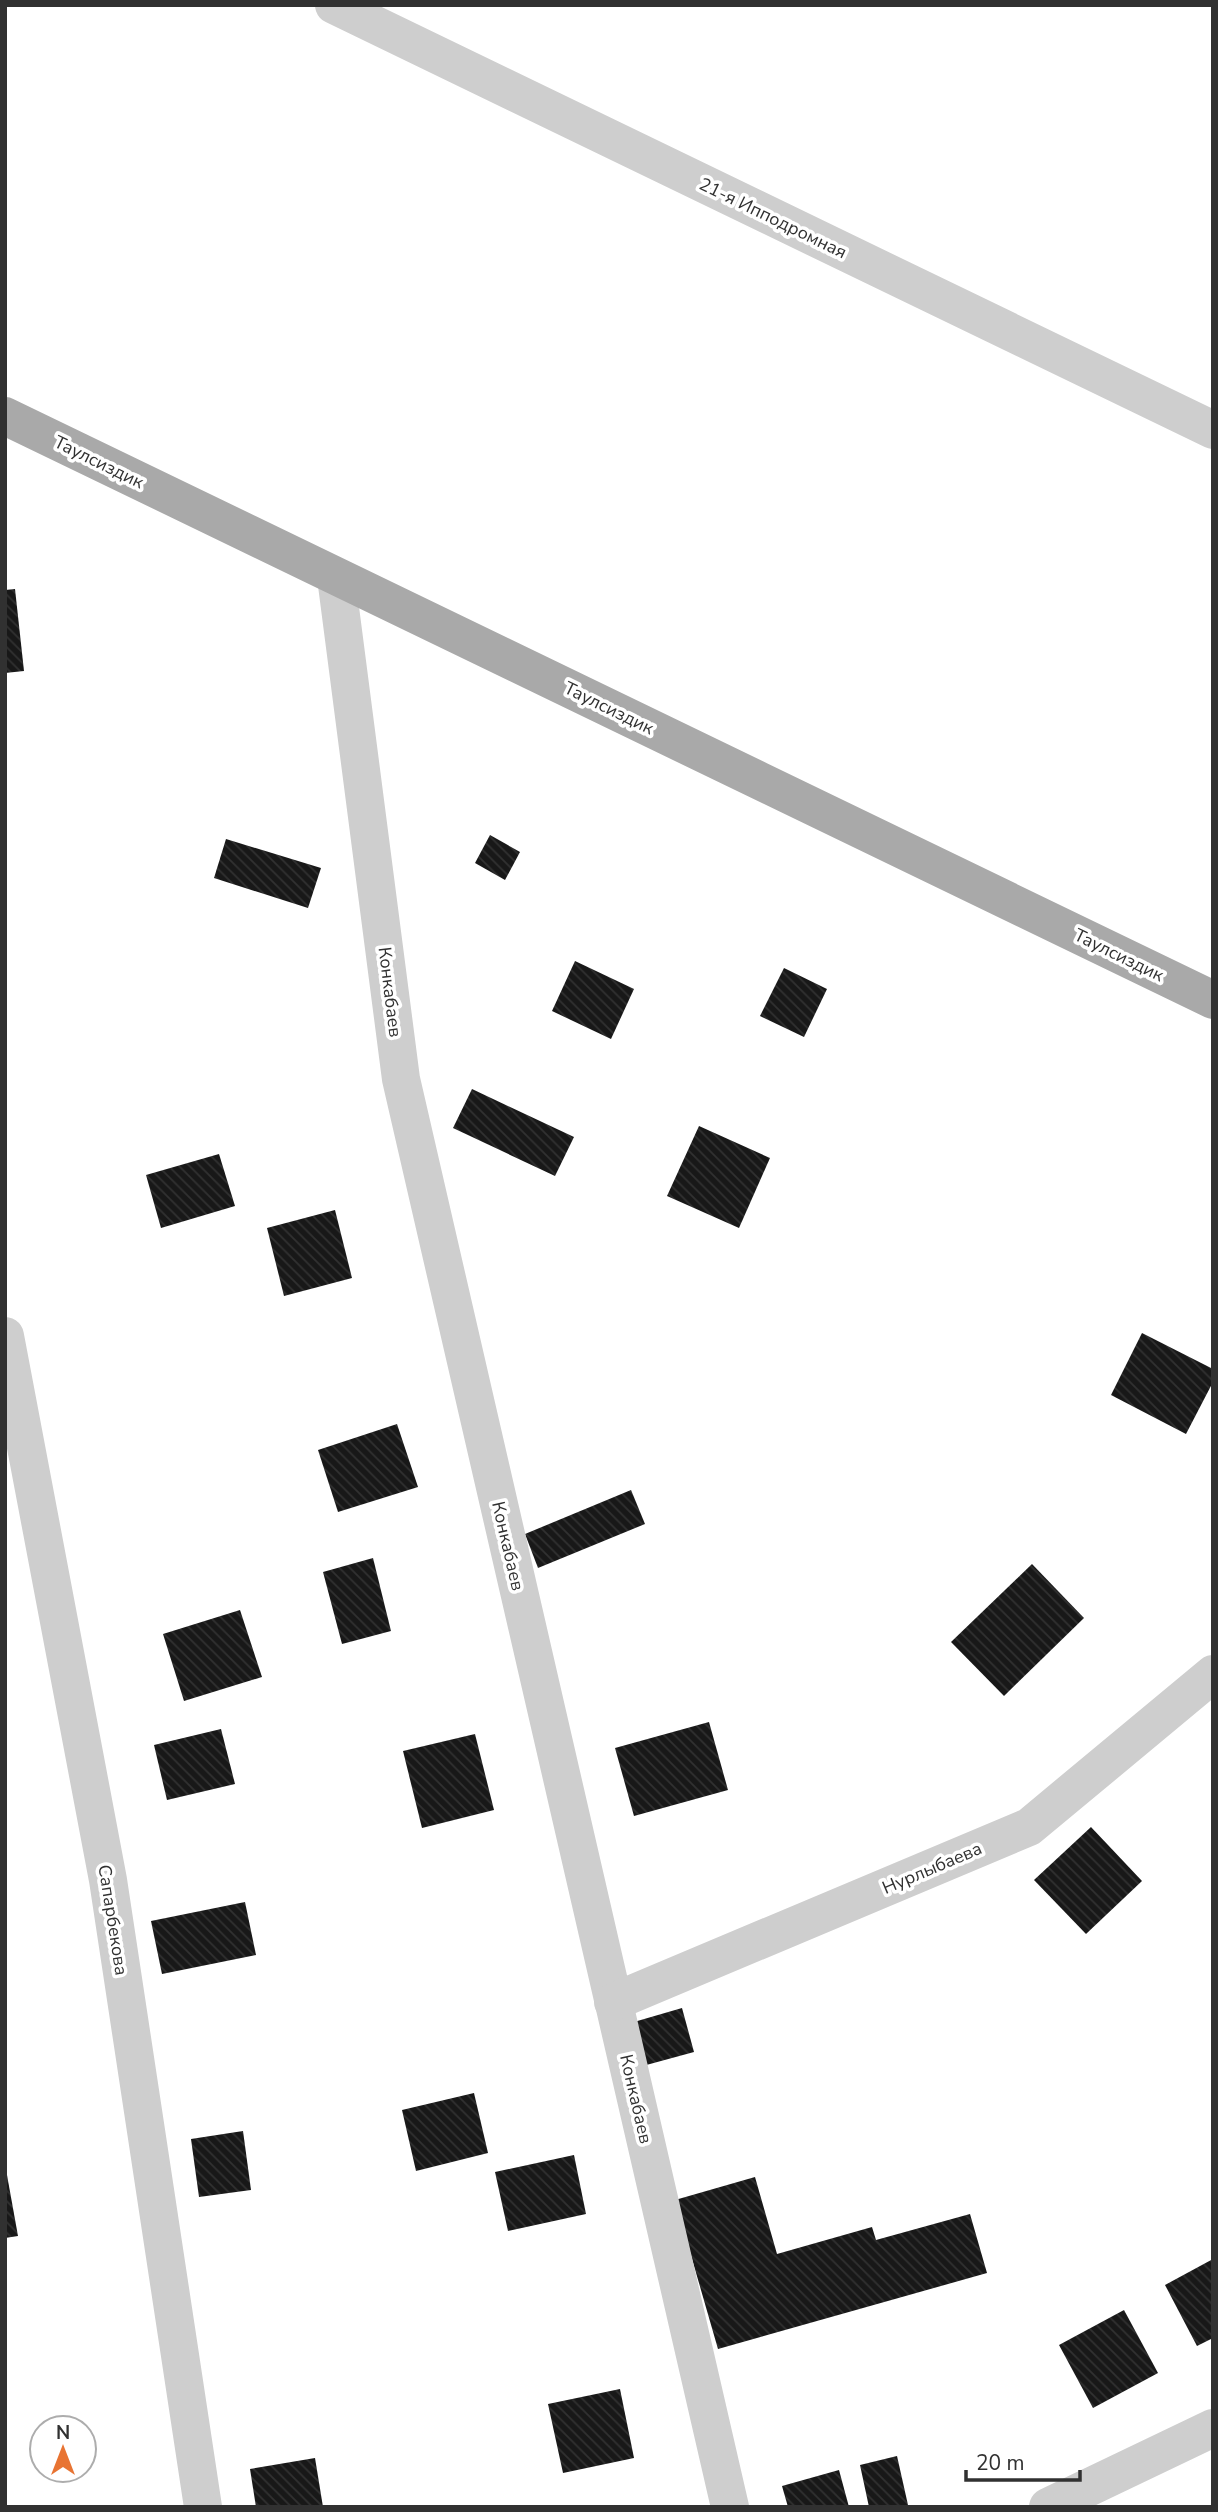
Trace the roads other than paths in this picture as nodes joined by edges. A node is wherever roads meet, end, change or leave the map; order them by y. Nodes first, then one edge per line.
1 (334, 5) edge
2 (5, 416) edge
3 (1213, 430) edge
4 (336, 577) junction
5 (1213, 1000) edge
6 (5, 1336) edge
7 (1213, 1674) edge
8 (613, 2002) junction
9 (1213, 2428) edge
10 (203, 2507) edge
11 (730, 2507) edge
12 (1048, 2507) edge

1 - 3 street, 21-я Ипподромная
2 - 4 main road, Таулсиздик
4 - 5 main road, Таулсиздик
4 - 8 street, Конкабаев
6 - 10 street, Сапарбекова
7 - 8 street, Нурлыбаева
8 - 11 street, Конкабаев
9 - 12 street

